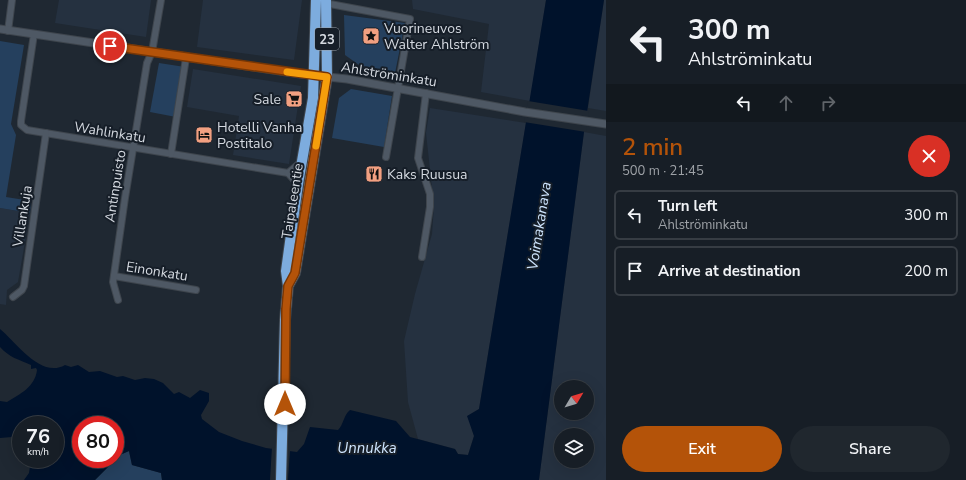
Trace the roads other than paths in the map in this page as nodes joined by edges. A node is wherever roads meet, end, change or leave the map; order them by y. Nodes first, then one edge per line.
1 (12, 0) edge
2 (161, 0) edge
3 (316, 0) edge
4 (328, 2) edge
5 (4, 30) edge
6 (34, 34) junction
7 (152, 52) junction
8 (186, 58) junction
9 (313, 76) junction
10 (327, 77) junction
11 (397, 89) junction
12 (426, 93) junction
13 (606, 124) edge
14 (46, 133) junction
15 (134, 147) junction
16 (171, 154) junction
17 (386, 157) dead end
18 (301, 162) junction
19 (288, 173) junction
20 (298, 184) junction
21 (422, 257) dead end
22 (114, 276) junction
23 (288, 286) junction
24 (196, 290) dead end
25 (13, 297) dead end
26 (118, 300) dead end
27 (281, 480) edge

1 - 5 street
2 - 7 street, Antinpuisto
3 - 9 highway, Taipaleentie / 23
4 - 10 highway, Taipaleentie / 23
4 - 11 street
5 - 6 street, Ahlströminkatu
6 - 7 street, Ahlströminkatu
6 - 14 street, Wahlinkatu
7 - 8 street, Ahlströminkatu
7 - 15 street, Antinpuisto
8 - 9 street, Ahlströminkatu
8 - 16 street
9 - 10 street, Ahlströminkatu
9 - 18 highway, Taipaleentie / 23
10 - 11 street, Ahlströminkatu
10 - 23 highway, Taipaleentie / 23
11 - 12 street, Ahlströminkatu
11 - 17 street
12 - 13 street, Ahlströminkatu
12 - 21 street
14 - 15 street, Wahlinkatu
14 - 25 street, Villankuja
15 - 16 street, Wahlinkatu
15 - 22 street, Antinpuisto
16 - 19 street, Wahlinkatu
18 - 19 street
18 - 20 highway, Taipaleentie / 23
19 - 20 street
20 - 23 highway, Taipaleentie / 23
22 - 24 street, Einonkatu
22 - 26 street, Antinpuisto
23 - 27 highway, Taipaleentie / 23

